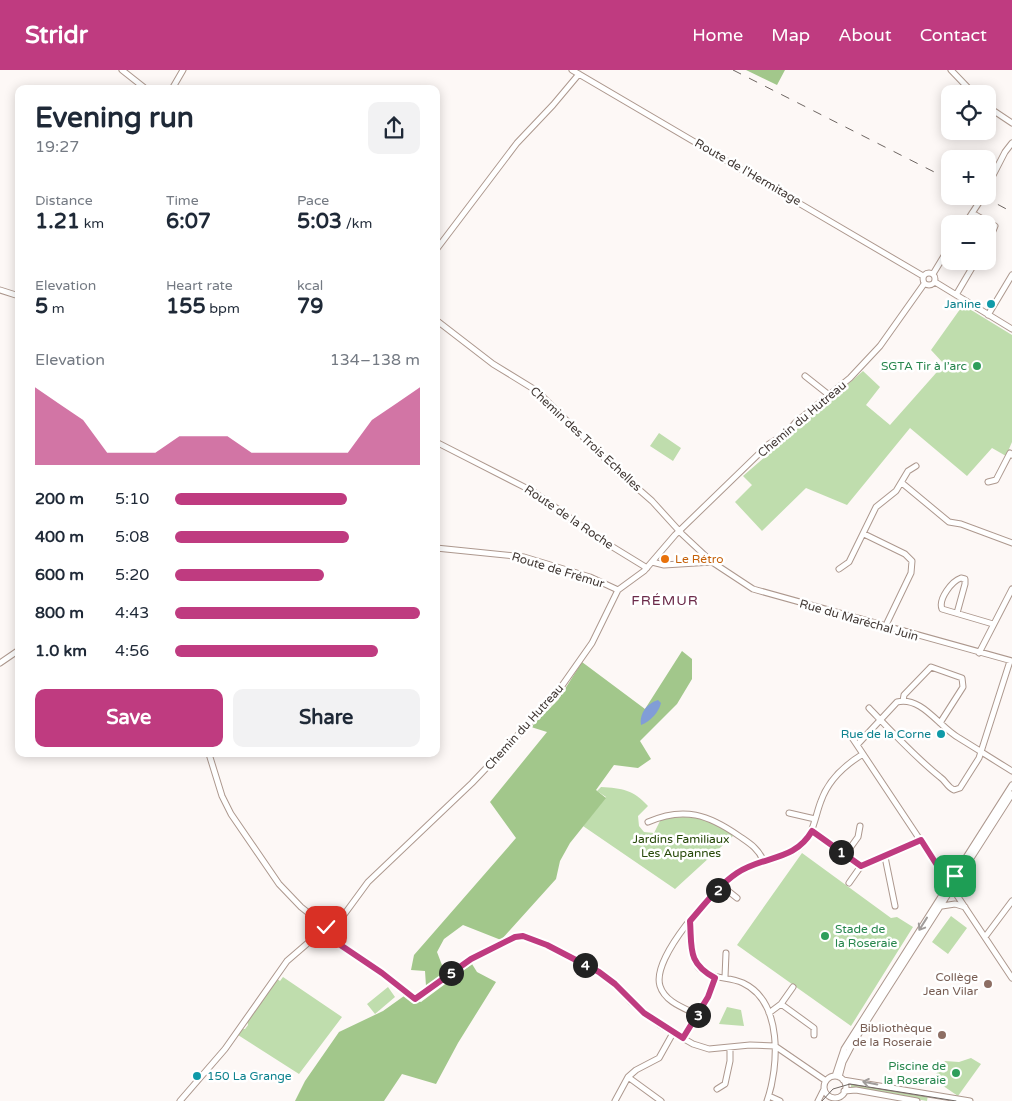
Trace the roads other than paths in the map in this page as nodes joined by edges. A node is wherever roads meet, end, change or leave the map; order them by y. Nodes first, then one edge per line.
1 (122, 70) edge
2 (183, 70) edge
3 (572, 70) edge
4 (951, 70) edge
5 (579, 74) junction
6 (141, 85) edge
7 (174, 85) edge
8 (965, 85) edge
9 (996, 112) edge
10 (1012, 123) edge
11 (1012, 143) edge
12 (996, 169) edge
13 (977, 205) edge
14 (972, 213) joint
15 (976, 215) edge
16 (440, 245) edge
17 (941, 261) edge
18 (971, 270) edge
19 (933, 274) junction
20 (1012, 275) edge
21 (923, 276) junction
22 (936, 282) junction
23 (924, 284) junction
24 (0, 290) edge
25 (15, 295) edge
26 (956, 295) junction
27 (988, 314) junction
28 (440, 323) edge
29 (1012, 329) edge
30 (805, 376) dead end
31 (829, 395) junction
32 (440, 444) edge
33 (1011, 452) edge
34 (916, 466) dead end
35 (988, 482) dead end
36 (902, 483) junction
37 (680, 530) junction
38 (864, 534) junction
39 (1012, 543) edge
40 (440, 548) edge
41 (652, 562) junction
42 (712, 562) junction
43 (647, 568) junction
44 (839, 569) dead end
45 (1012, 589) edge
46 (618, 590) junction
47 (957, 613) junction
48 (993, 624) junction
49 (885, 627) junction
50 (15, 653) edge
51 (978, 653) junction
52 (1011, 661) edge
53 (0, 663) edge
54 (903, 701) junction
55 (869, 708) dead end
56 (880, 720) junction
57 (940, 723) junction
58 (851, 736) dead end
59 (857, 745) junction
60 (980, 749) junction
61 (863, 754) junction
62 (210, 757) edge
63 (1012, 771) edge
64 (1012, 785) edge
65 (1012, 794) edge
66 (789, 813) dead end
67 (815, 819) junction
68 (648, 822) dead end
69 (860, 826) dead end
70 (812, 831) junction
71 (921, 840) junction
72 (845, 855) junction
73 (885, 857) junction
74 (763, 860) junction
75 (964, 861) junction
76 (937, 864) junction
77 (861, 866) junction
78 (849, 883) dead end
79 (722, 886) junction
80 (951, 886) junction
81 (737, 898) dead end
82 (1012, 901) edge
83 (895, 906) dead end
84 (942, 906) junction
85 (965, 907) junction
86 (690, 921) junction
87 (328, 931) junction
88 (985, 937) junction
89 (726, 953) dead end
90 (725, 977) junction
91 (715, 978) junction
92 (1012, 978) edge
93 (793, 988) dead end
94 (782, 1004) junction
95 (769, 1013) junction
96 (698, 1015) junction
97 (673, 1033) junction
98 (814, 1035) dead end
99 (683, 1038) junction
100 (775, 1046) junction
101 (730, 1048) junction
102 (628, 1078) junction
103 (839, 1078) junction
104 (826, 1081) junction
105 (716, 1089) dead end
106 (824, 1089) junction
107 (844, 1091) junction
108 (768, 1099) edge
109 (831, 1099) edge
110 (180, 1101) edge
111 (615, 1101) edge
112 (661, 1101) edge
113 (780, 1101) edge
114 (818, 1101) edge
115 (917, 1101) edge
116 (970, 1101) edge

1 - 6 street
2 - 7 street
3 - 5 street, Route de l'Hermitage
4 - 8 street
5 - 16 street
5 - 21 street, Route de l'Hermitage
9 - 10 street
11 - 12 street
13 - 14 street
14 - 15 street
17 - 19 street
18 - 26 street
19 - 21 street
19 - 22 street
20 - 27 street
21 - 23 street
22 - 23 street
22 - 26 street
23 - 31 street, Chemin du Hutreau
24 - 25 street
26 - 27 street
27 - 29 street
28 - 37 street, Chemin des Trois Echelles
30 - 31 street
31 - 37 street, Chemin du Hutreau
32 - 43 street, Route de la Roche
33 - 35 street
34 - 36 street
36 - 38 street
36 - 39 street
37 - 41 street, Chemin du Hutreau
37 - 42 street, Rue du Maréchal Juin
38 - 44 street
38 - 49 street
40 - 46 street, Route de Frémur
41 - 42 street
41 - 43 street, Chemin du Hutreau
42 - 49 street, Rue du Maréchal Juin
43 - 46 street, Chemin du Hutreau
45 - 48 street
46 - 87 street, Chemin du Hutreau
47 - 47 street
47 - 48 street
48 - 51 street
49 - 51 street, Rue du Maréchal Juin
50 - 53 street
51 - 52 street, Rue du Maréchal Juin
52 - 60 street
54 - 56 street
54 - 57 street
54 - 57 street
55 - 56 street
56 - 59 street
56 - 60 street
57 - 60 street
58 - 59 street
59 - 61 street
60 - 63 street
61 - 67 street
61 - 71 street
62 - 87 street
64 - 75 street
65 - 80 street
66 - 67 street
67 - 70 street
68 - 74 street
69 - 72 street
70 - 72 street
70 - 74 street
71 - 73 street
71 - 76 street
72 - 77 street
73 - 77 street
73 - 83 street
74 - 79 street
75 - 76 street
75 - 80 street
76 - 80 street
77 - 78 street
79 - 81 street
79 - 86 street
80 - 84 street
80 - 85 street
80 -> 103 street
82 - 88 street
84 - 85 street
84 - 103 street
85 - 88 street
86 - 91 street
86 - 96 street
87 - 97 street
87 - 110 street, Chemin du Hutreau
88 - 92 street
89 - 90 street
90 - 91 street
90 - 95 street
91 - 96 street
93 - 94 street
94 - 95 street
94 - 98 street
95 - 100 street
96 - 99 street
97 - 99 street
97 - 102 street
99 - 101 street
100 - 101 street
100 - 104 street
100 - 108 street
101 - 105 street
102 - 111 street
102 - 112 street
103 - 104 street
103 - 107 street
116 -> 103 street
104 - 106 street
106 - 109 street
106 - 114 street
107 - 109 street
107 - 115 street
108 - 113 street

